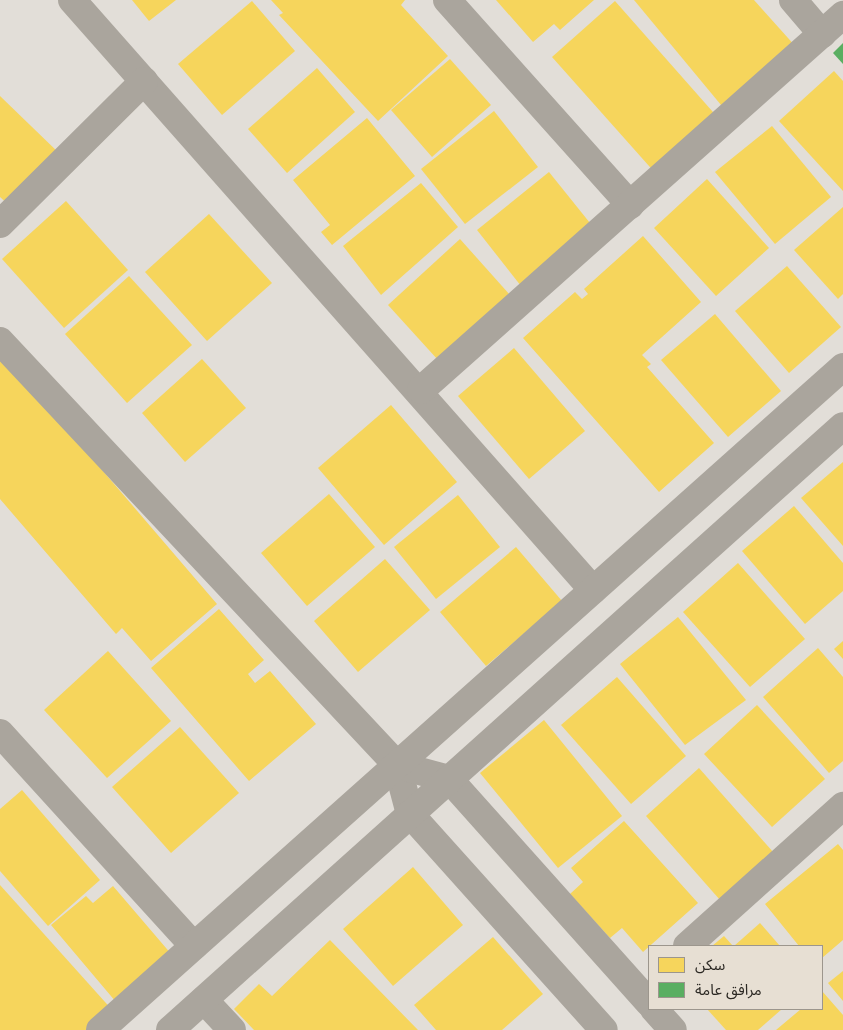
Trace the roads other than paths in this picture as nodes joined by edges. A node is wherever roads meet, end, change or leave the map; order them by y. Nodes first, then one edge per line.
1 (72, 0) edge
2 (447, 0) edge
3 (793, 0) edge
4 (843, 15) edge
5 (822, 34) junction
6 (144, 81) junction
7 (630, 205) junction
8 (0, 224) edge
9 (0, 341) edge
10 (843, 367) edge
11 (421, 390) junction
12 (843, 426) edge
13 (593, 590) junction
14 (0, 733) edge
15 (397, 765) junction
16 (449, 779) junction
17 (842, 808) edge
18 (410, 814) junction
19 (688, 945) edge
20 (194, 946) junction
21 (648, 996) edge
22 (204, 1000) junction
23 (658, 1010) edge
24 (100, 1030) edge
25 (170, 1030) edge
26 (232, 1030) edge
27 (604, 1030) edge
28 (673, 1030) edge

1 - 6 street
2 - 7 street
3 - 5 street
4 - 5 street
5 - 7 street
6 - 8 street
6 - 11 street
7 - 11 street
9 - 15 street
10 - 13 street
11 - 13 street
12 - 16 street
13 - 15 street
14 - 20 street
15 - 16 street
15 - 18 street
15 - 20 street
16 - 18 street
16 - 21 street
17 - 19 street
18 - 22 street
18 - 27 street
20 - 24 street
22 - 25 street
22 - 26 street
23 - 28 street

